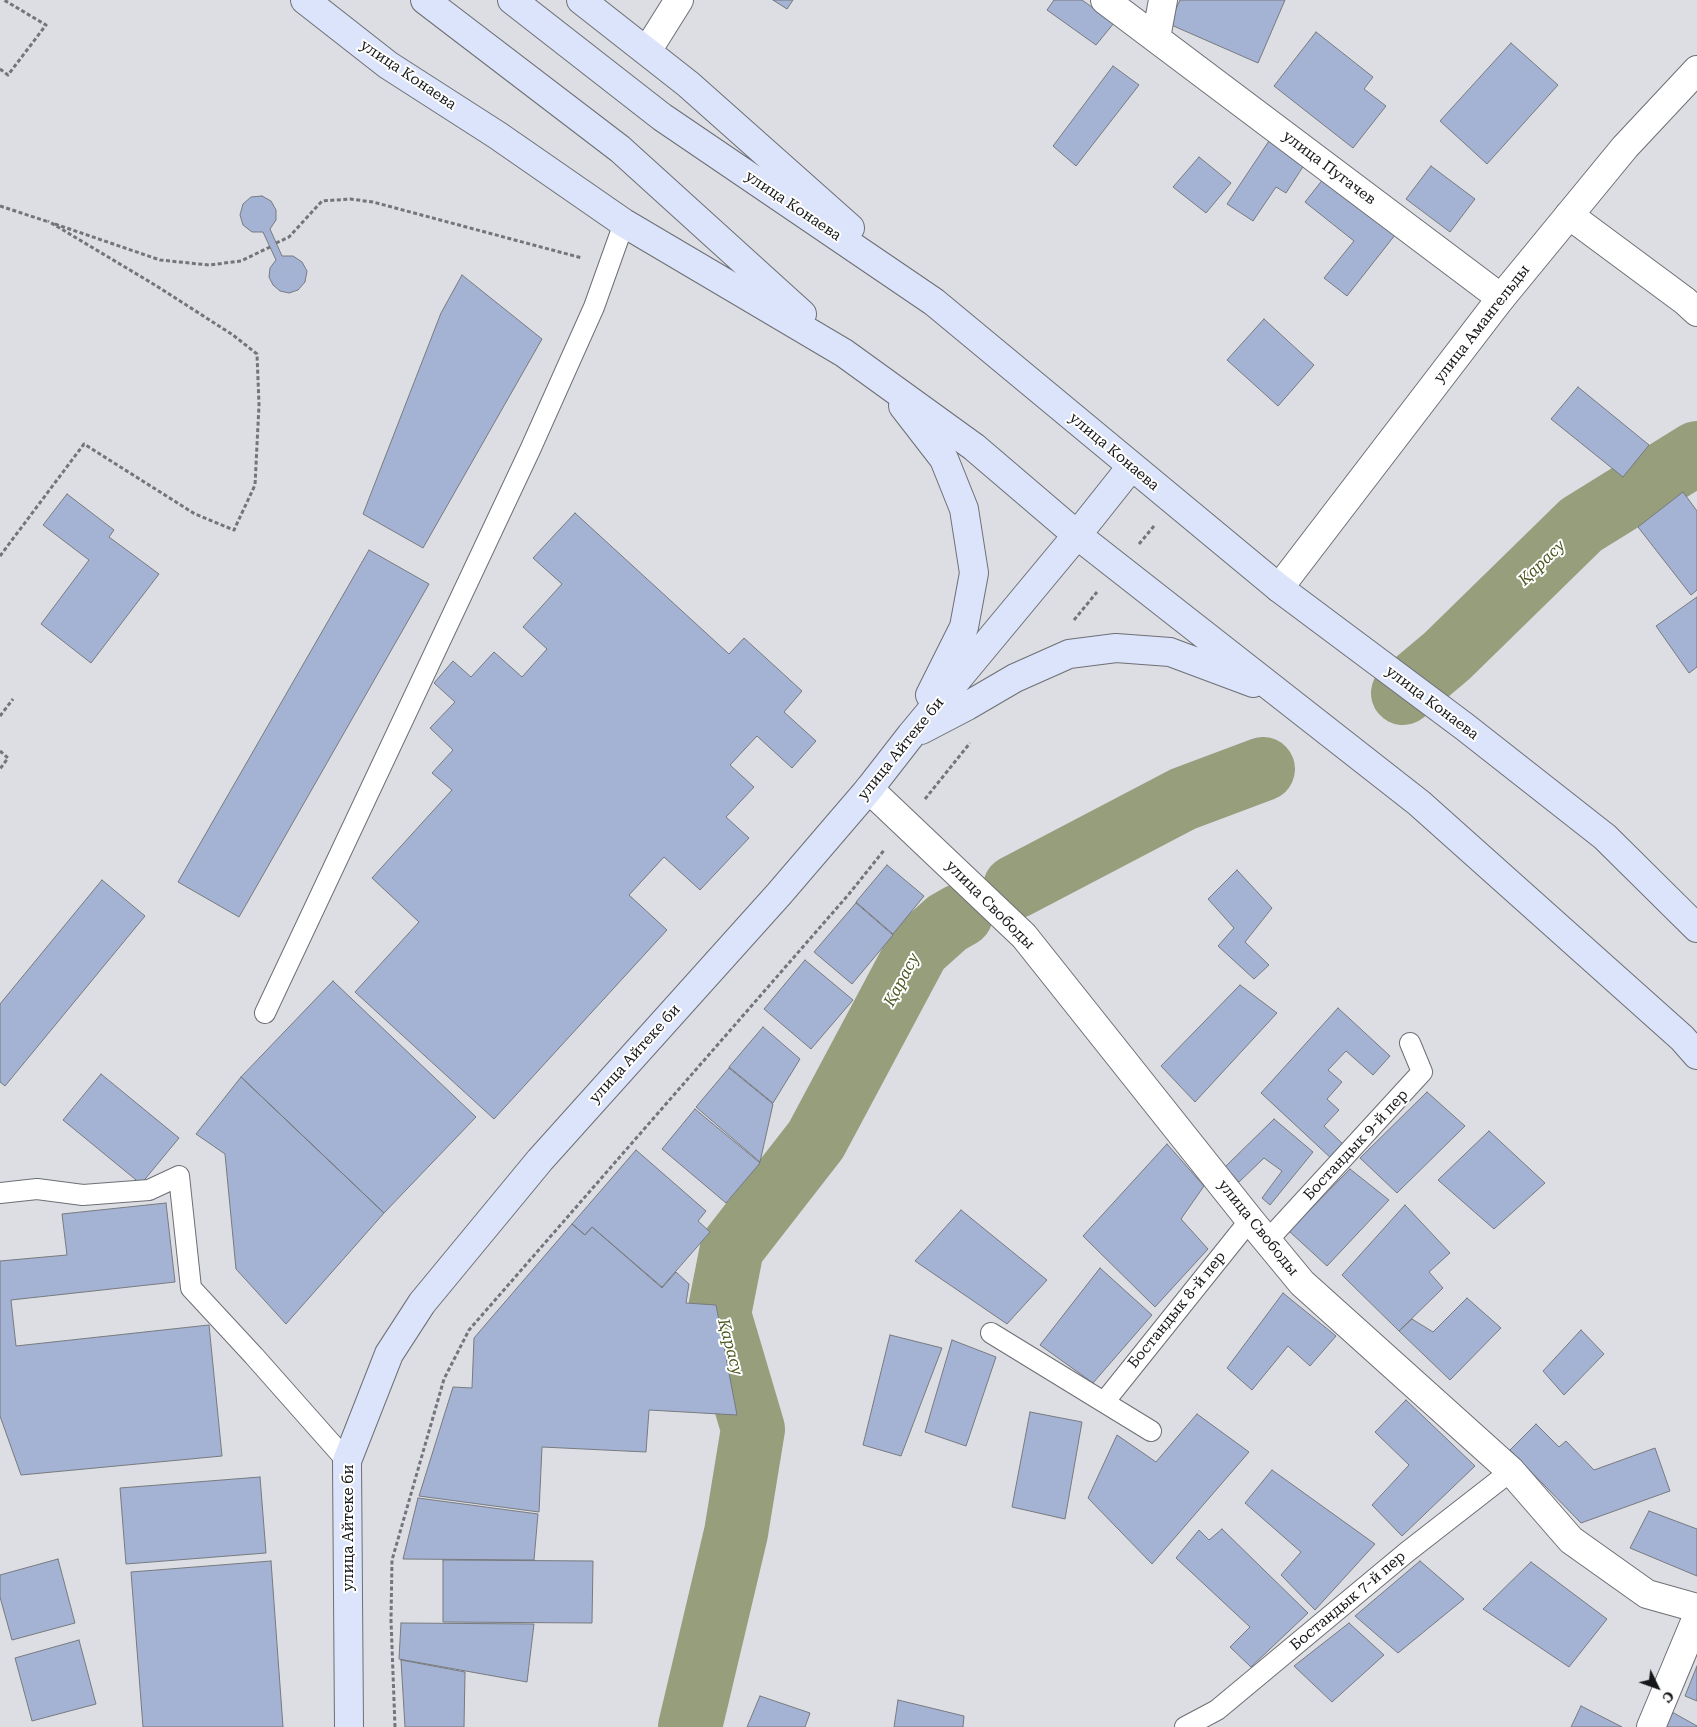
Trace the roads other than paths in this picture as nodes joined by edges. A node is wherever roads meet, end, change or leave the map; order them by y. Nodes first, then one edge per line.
1 (305, 0) edge
2 (425, 0) edge
3 (512, 0) edge
4 (581, 0) edge
5 (679, 0) edge
6 (1105, 0) edge
7 (1163, 0) edge
8 (1156, 38) junction
9 (647, 52) junction
10 (1697, 70) edge
11 (1570, 215) junction
12 (624, 223) junction
13 (1501, 298) junction
14 (934, 302) junction
15 (1697, 312) edge
16 (844, 353) junction
17 (883, 381) junction
18 (1131, 466) junction
19 (1077, 534) junction
20 (1279, 588) junction
21 (1282, 695) junction
22 (911, 735) junction
23 (869, 789) junction
24 (1697, 928) edge
25 (265, 1013) dead end
26 (1410, 1043) dead end
27 (1697, 1055) edge
28 (0, 1192) edge
29 (1250, 1220) junction
30 (1267, 1240) junction
31 (990, 1334) dead end
32 (1105, 1401) junction
33 (1151, 1431) dead end
34 (348, 1461) junction
35 (1511, 1471) junction
36 (1697, 1608) edge
37 (1697, 1617) edge
38 (349, 1727) edge
39 (1185, 1727) edge
40 (1651, 1727) edge

1 - 12 main road, улица Конаева
2 - 16 main road, улица Конаева
3 - 14 main road, улица Конаева
4 - 9 main road
5 - 9 street
6 - 8 street, улица Пугачев
7 - 8 street
8 - 13 street, улица Пугачев
9 - 14 main road
10 - 11 street, улица Амангельды
11 - 13 street, улица Амангельды
11 - 15 street
12 - 16 main road, улица Конаева
12 - 25 lane
13 - 20 street, улица Амангельды
14 - 18 main road, улица Конаева
16 - 17 main road, улица Конаева
17 - 19 main road, улица Конаева
17 - 22 main road
18 - 19 main road, улица Айтеке би
18 - 20 main road, улица Конаева
19 - 21 main road, улица Конаева
19 - 22 main road, улица Айтеке би
20 - 24 main road, улица Конаева
21 - 22 main road
21 - 27 main road, улица Конаева
22 - 23 main road, улица Айтеке би
23 - 29 street, улица Свободы
23 - 34 main road, улица Айтеке би
26 - 30 lane, Бостандык 9-й пер
28 - 34 lane
29 - 30 street, улица Свободы
29 - 32 lane, Бостандык 8-й пер
30 - 35 street, улица Свободы
31 - 32 lane
32 - 33 lane
34 - 38 main road, улица Айтеке би
35 - 36 street, улица Свободы
35 - 39 lane, Бостандык 7-й пер
37 - 40 street

